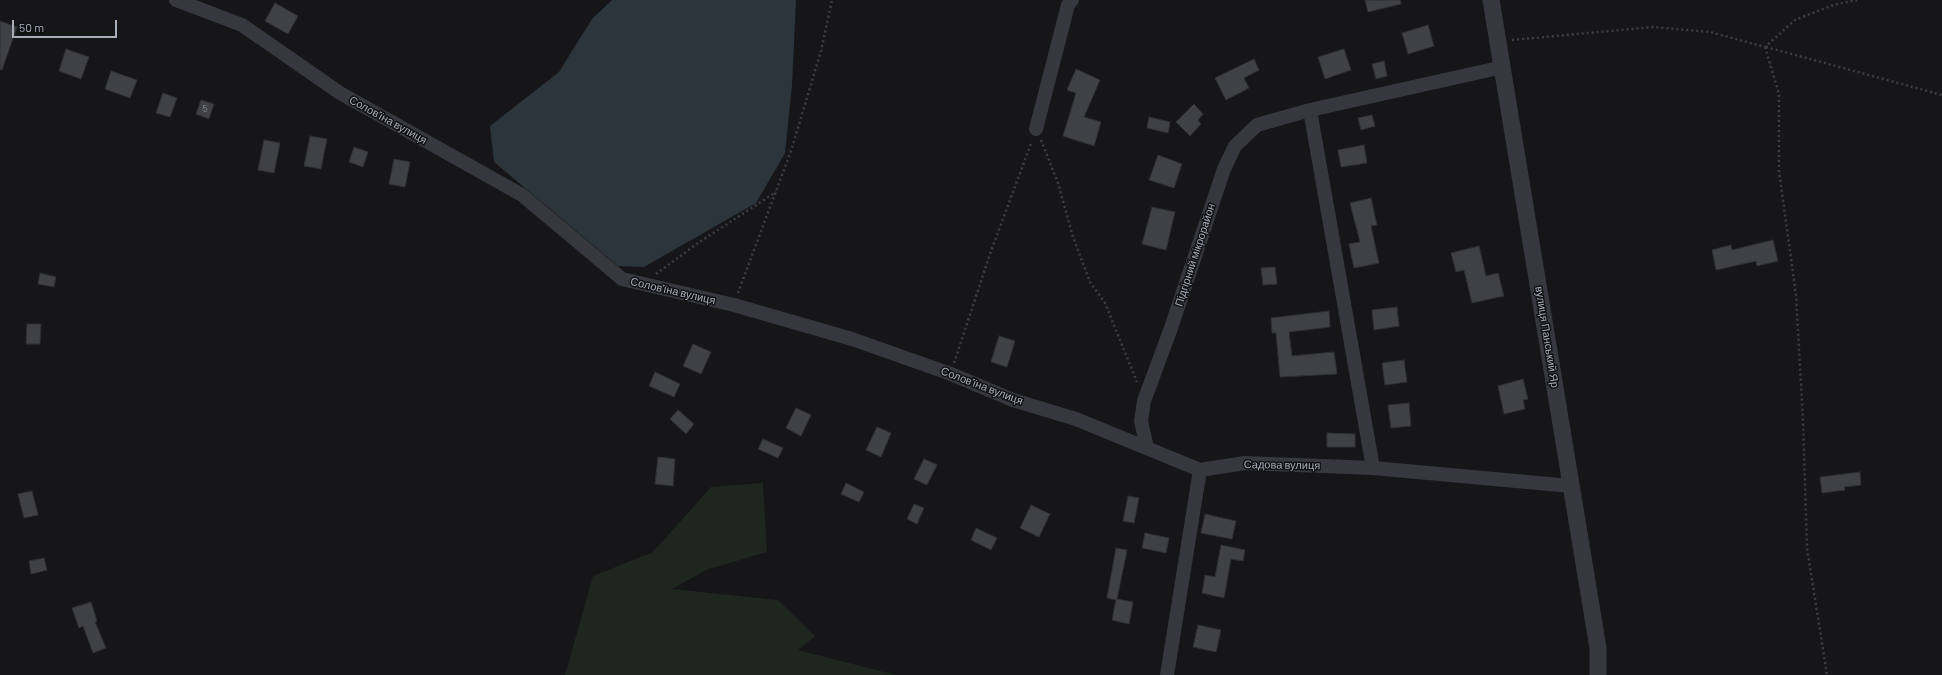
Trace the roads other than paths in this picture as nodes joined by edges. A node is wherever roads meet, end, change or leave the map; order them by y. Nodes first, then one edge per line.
1 (176, 0) edge
2 (1072, 0) edge
3 (1491, 0) edge
4 (1503, 67) junction
5 (1310, 110) junction
6 (1036, 129) road end
7 (1147, 448) junction
8 (1373, 468) junction
9 (1200, 470) junction
10 (1571, 486) junction
11 (1167, 675) edge
12 (1598, 675) edge

1 - 7 street, Солов'їна вулиця
2 - 6 street
3 - 4 street, вулиця Панський Яр
4 - 5 street, Підгірний мікрорайон
4 - 10 street, вулиця Панський Яр
5 - 7 street, Підгірний мікрорайон
5 - 8 street
7 - 9 street, Солов'їна вулиця
8 - 9 street, Садова вулиця
8 - 10 street, Садова вулиця
9 - 11 street
10 - 12 street, вулиця Панський Яр

